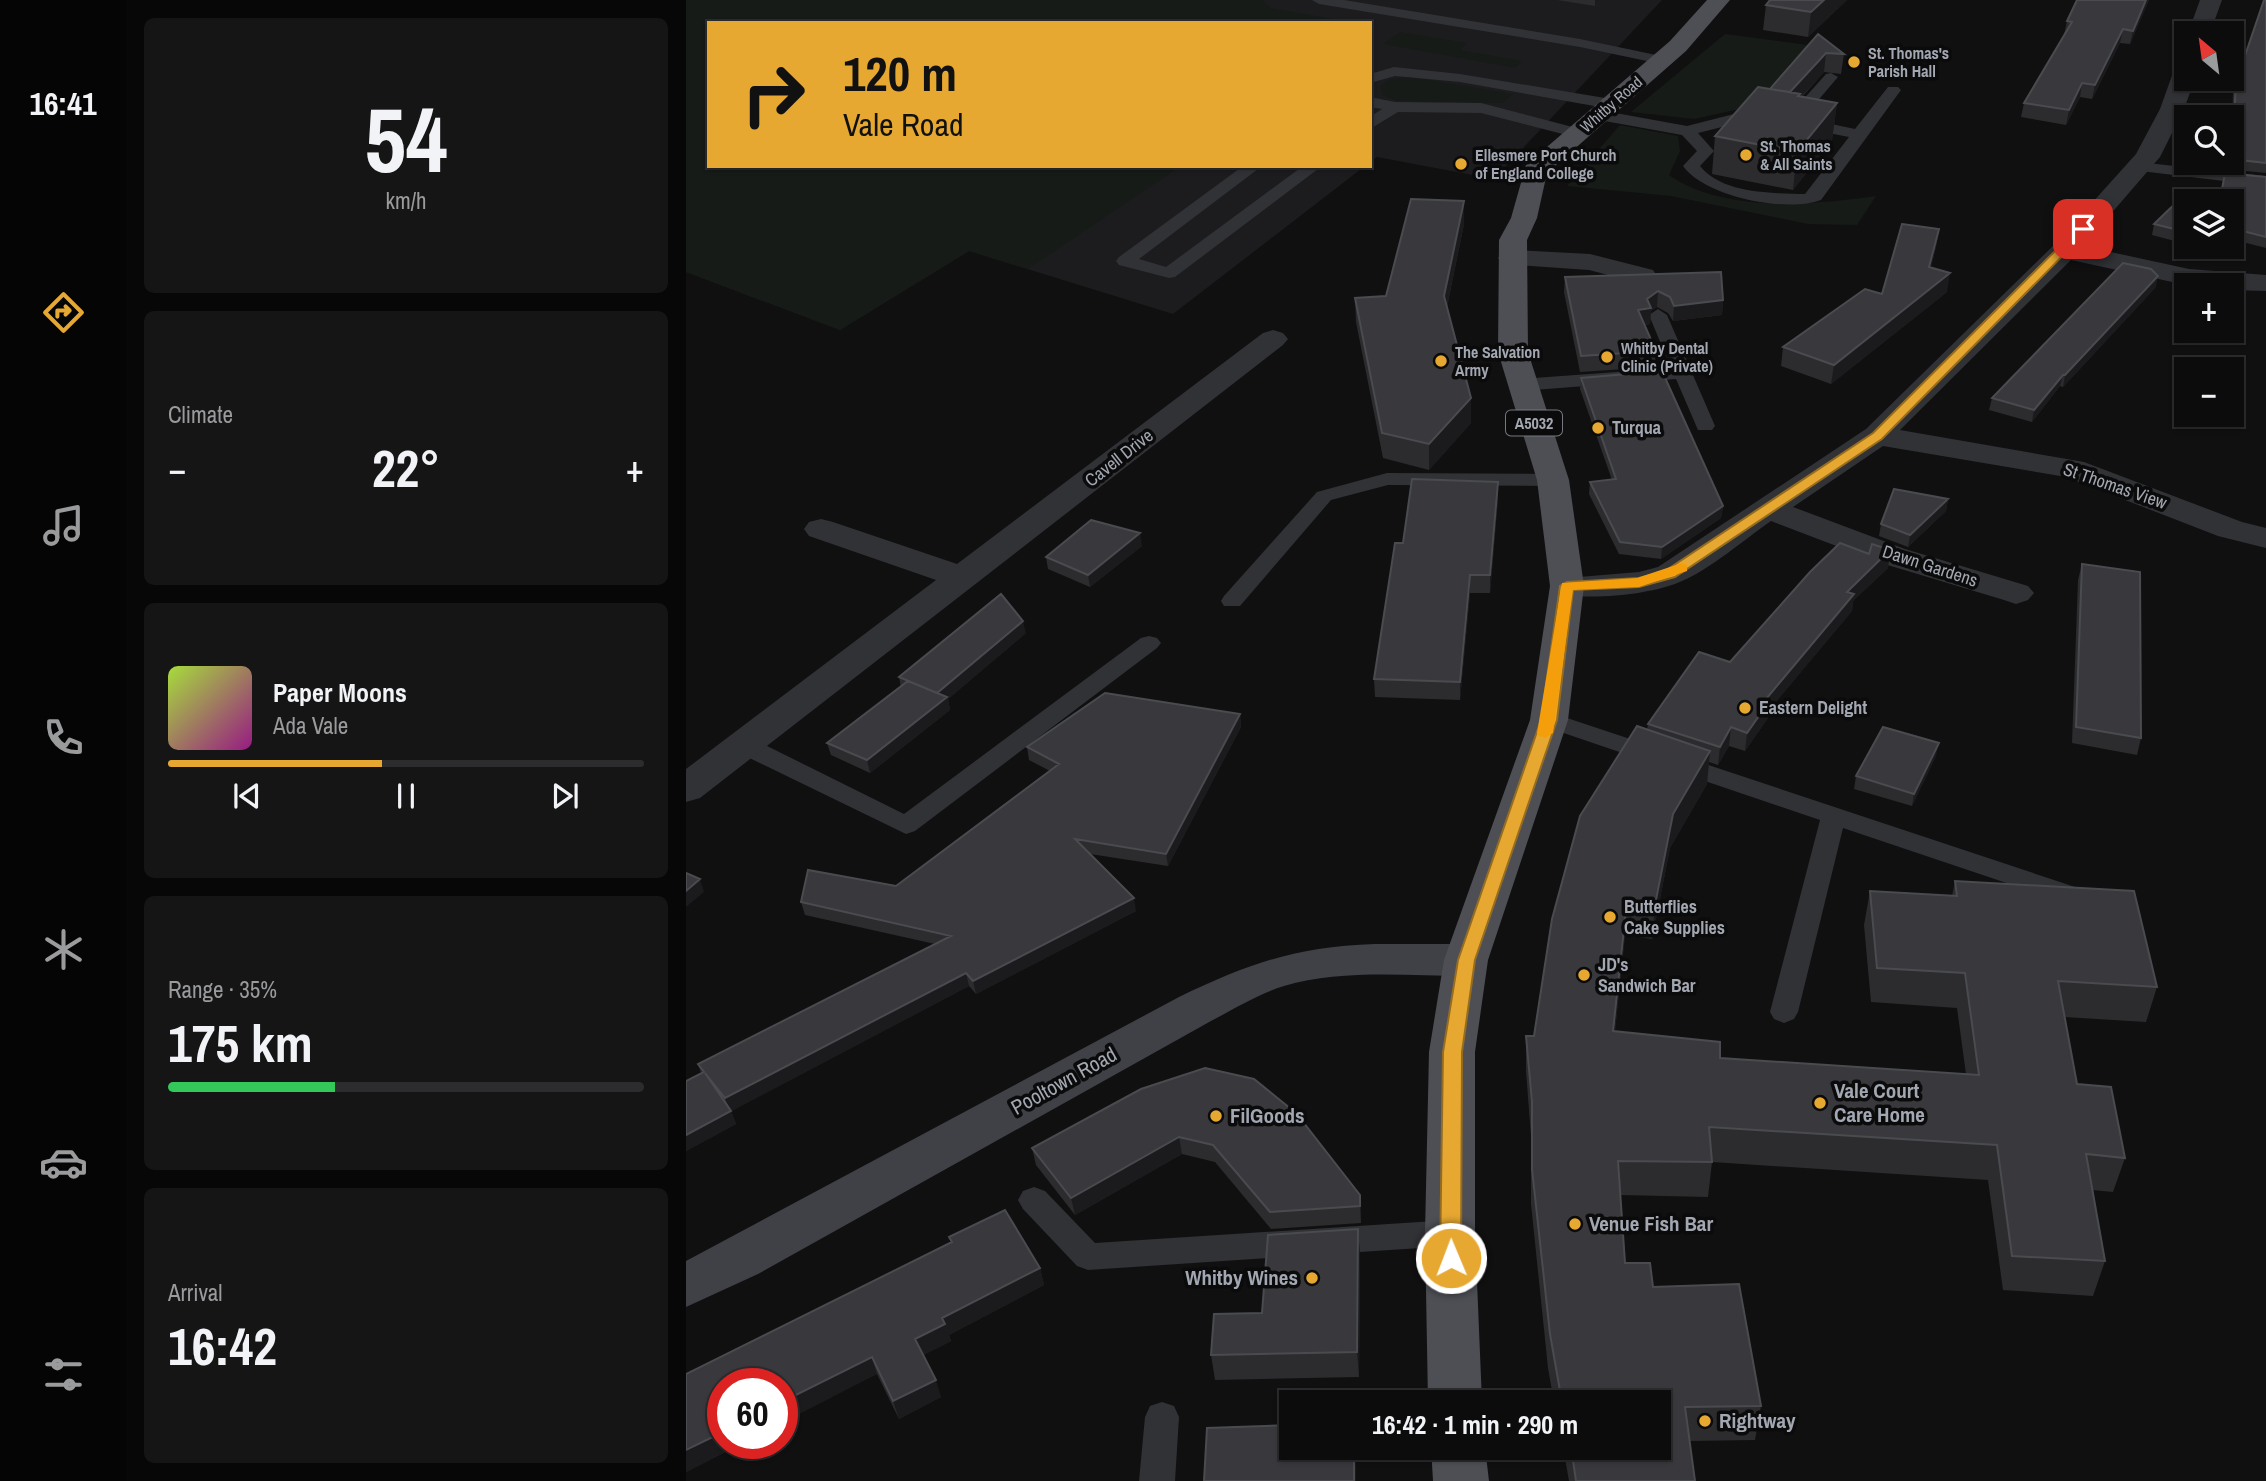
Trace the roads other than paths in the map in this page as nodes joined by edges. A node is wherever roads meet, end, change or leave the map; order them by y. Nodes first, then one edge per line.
1 (1319, 0) edge
2 (1719, 0) edge
3 (2211, 0) edge
4 (2203, 21) edge
5 (1661, 60) junction
6 (1831, 77) edge
7 (1372, 78) edge
8 (1893, 90) dead end
9 (2178, 91) edge
10 (1372, 102) edge
11 (1395, 107) junction
12 (1605, 109) junction
13 (1792, 121) junction
14 (1372, 123) edge
15 (1687, 131) junction
16 (1578, 133) junction
17 (1859, 134) junction
18 (2138, 167) junction
19 (1251, 168) edge
20 (1311, 168) edge
21 (2266, 181) edge
22 (2065, 250) junction
23 (1513, 258) junction
24 (1643, 276) edge
25 (2266, 284) edge
26 (1658, 315) dead end
27 (1273, 339) dead end
28 (1683, 373) junction
29 (1521, 385) junction
30 (1705, 426) dead end
31 (1877, 436) junction
32 (1553, 480) junction
33 (1766, 508) junction
34 (821, 530) dead end
35 (2266, 538) edge
36 (965, 578) junction
37 (1567, 586) junction
38 (2016, 593) dead end
39 (1232, 601) dead end
40 (1149, 643) dead end
41 (1549, 720) junction
42 (744, 744) junction
43 (686, 789) edge
44 (1833, 818) junction
45 (2072, 896) edge
46 (1466, 960) junction
47 (1784, 1012) dead end
48 (1034, 1200) dead end
49 (1450, 1233) junction
50 (686, 1285) edge
51 (1455, 1390) edge
52 (1162, 1417) dead end
53 (1459, 1460) edge
54 (1157, 1481) edge
55 (1461, 1481) edge

1 - 5 lane
2 - 5 main road, Whitby Road / A5032
3 - 4 street
5 - 12 main road, Whitby Road / A5032
6 - 13 lane
7 - 12 lane
8 - 17 lane
9 - 18 street
10 - 11 lane
11 - 14 lane
11 - 16 lane
12 - 15 lane
12 - 16 main road, Whitby Road / A5032
13 - 15 lane
13 - 17 lane
15 - 17 lane
16 - 23 main road, Whitby Road / A5032
18 - 21 lane
18 - 22 street
19 - 20 lane
22 - 25 street
22 - 31 street
23 - 24 street
23 - 29 main road, Whitby Road / A5032
26 - 28 lane
27 - 36 street, Cavell Drive
28 - 29 lane
28 - 30 lane
29 - 32 main road, Whitby Road / A5032
31 - 33 street
31 - 35 street, St Thomas View
32 - 37 main road, Whitby Road / A5032
32 - 39 lane
33 - 37 street
33 - 38 street, Dawn Gardens
34 - 36 street
36 - 42 street, Cavell Drive
37 - 41 main road, A5032
40 - 42 lane
41 - 44 lane
41 - 46 main road, A5032
42 - 43 street, Cavell Drive
44 - 45 lane
44 - 47 lane
46 - 49 main road, A5032
46 - 50 street, Pooltown Road
48 - 49 lane
49 - 51 main road, A5032
52 - 54 lane
53 - 55 main road

